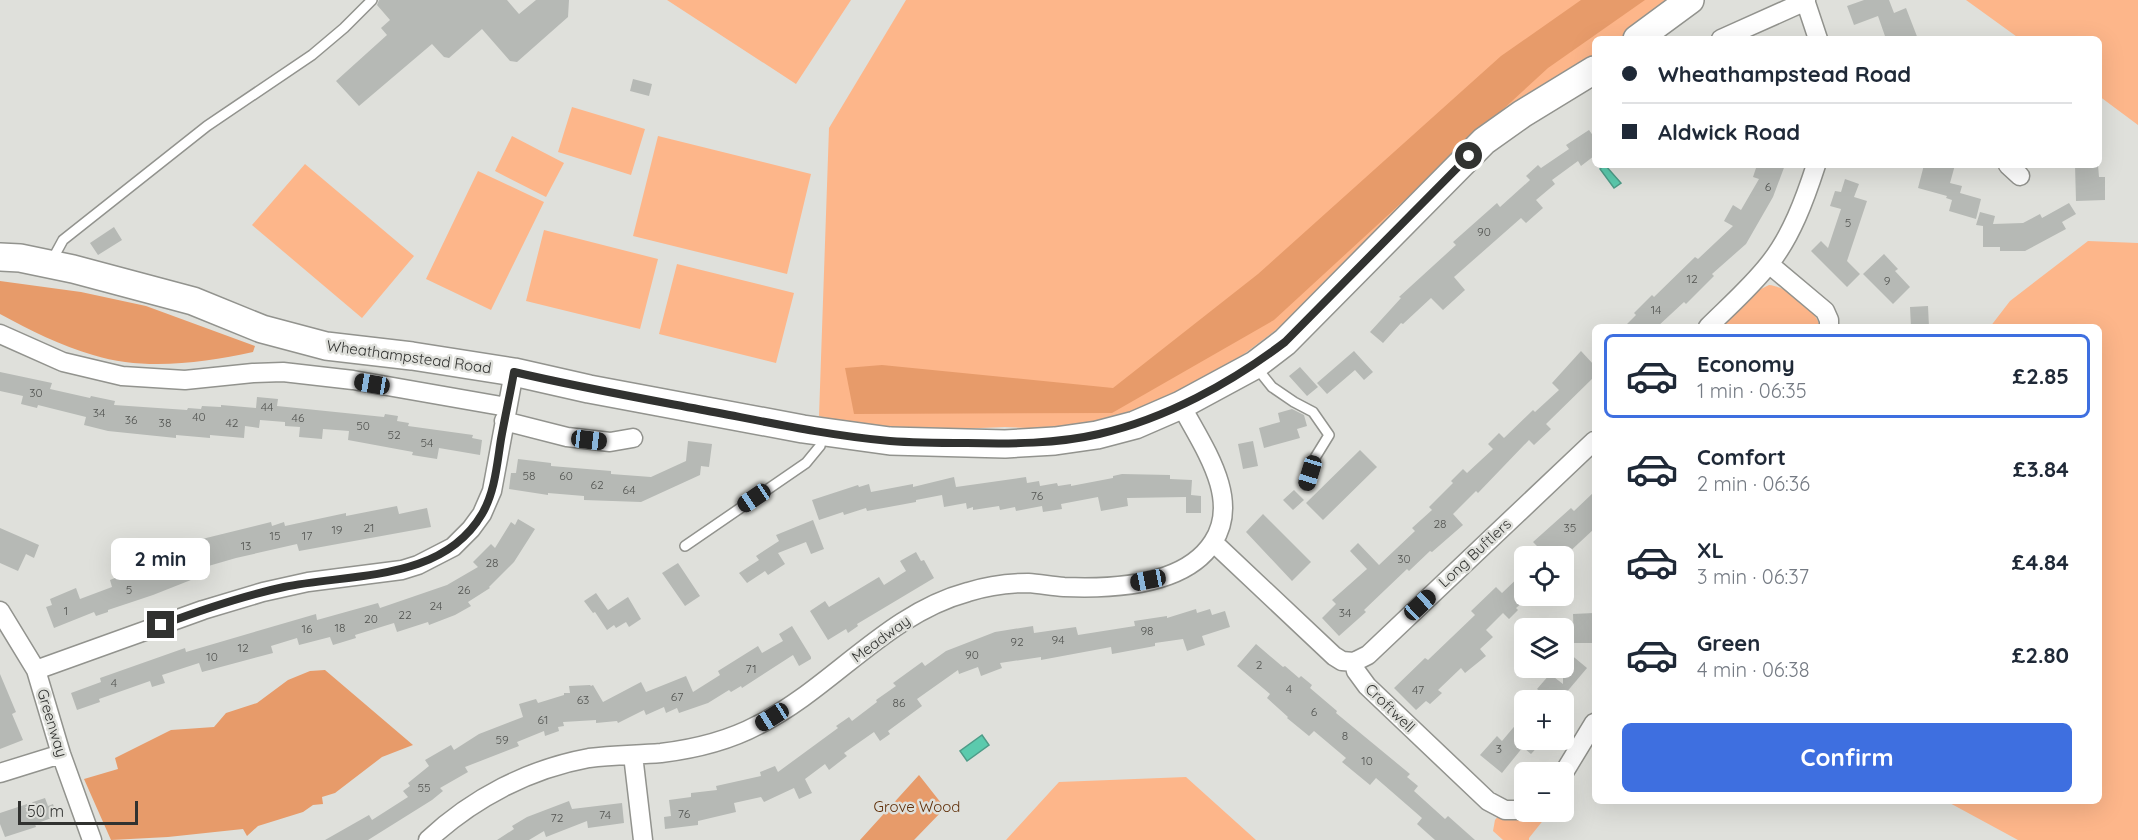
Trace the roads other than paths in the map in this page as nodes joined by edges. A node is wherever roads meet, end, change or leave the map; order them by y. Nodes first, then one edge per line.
1 (372, 0) edge
2 (1690, 0) edge
3 (1806, 1) edge
4 (1641, 36) edge
5 (1728, 36) edge
6 (1817, 36) edge
7 (1592, 71) edge
8 (1815, 168) edge
9 (0, 257) edge
10 (50, 264) junction
11 (1769, 264) junction
12 (1711, 324) edge
13 (1829, 324) edge
14 (0, 334) edge
15 (1255, 365) junction
16 (514, 372) junction
17 (1181, 405) junction
18 (506, 414) junction
19 (824, 432) junction
20 (633, 438) dead end
21 (1592, 443) edge
22 (1306, 485) dead end
23 (1213, 542) junction
24 (685, 546) dead end
25 (0, 611) edge
26 (1354, 662) junction
27 (36, 670) junction
28 (1592, 726) edge
29 (61, 754) junction
30 (633, 755) junction
31 (1570, 762) edge
32 (0, 773) edge
33 (1514, 810) edge
34 (92, 840) edge
35 (428, 840) edge
36 (643, 840) edge

1 - 10 lane
2 - 4 street
3 - 5 street
3 - 6 street
7 - 15 street, Wheathampstead Road
8 - 11 street
9 - 10 street, Wheathampstead Road
10 - 16 street, Wheathampstead Road
11 - 12 street
11 - 13 street
14 - 18 street, Wheathampstead Road
15 - 17 street, Wheathampstead Road
15 - 22 lane
16 - 18 street
16 - 19 street, Wheathampstead Road
17 - 19 street, Wheathampstead Road
17 - 23 street, Meadway
18 - 20 street, Wheathampstead Road
18 - 27 street
19 - 24 lane
21 - 26 street, Long Buftlers
23 - 26 street
23 - 30 street, Meadway
25 - 27 street, Greenway
26 - 33 street, Croftwell
27 - 29 street, Greenway
28 - 31 street
29 - 32 street
29 - 34 street, Greenway
30 - 35 street, Meadway
30 - 36 street

